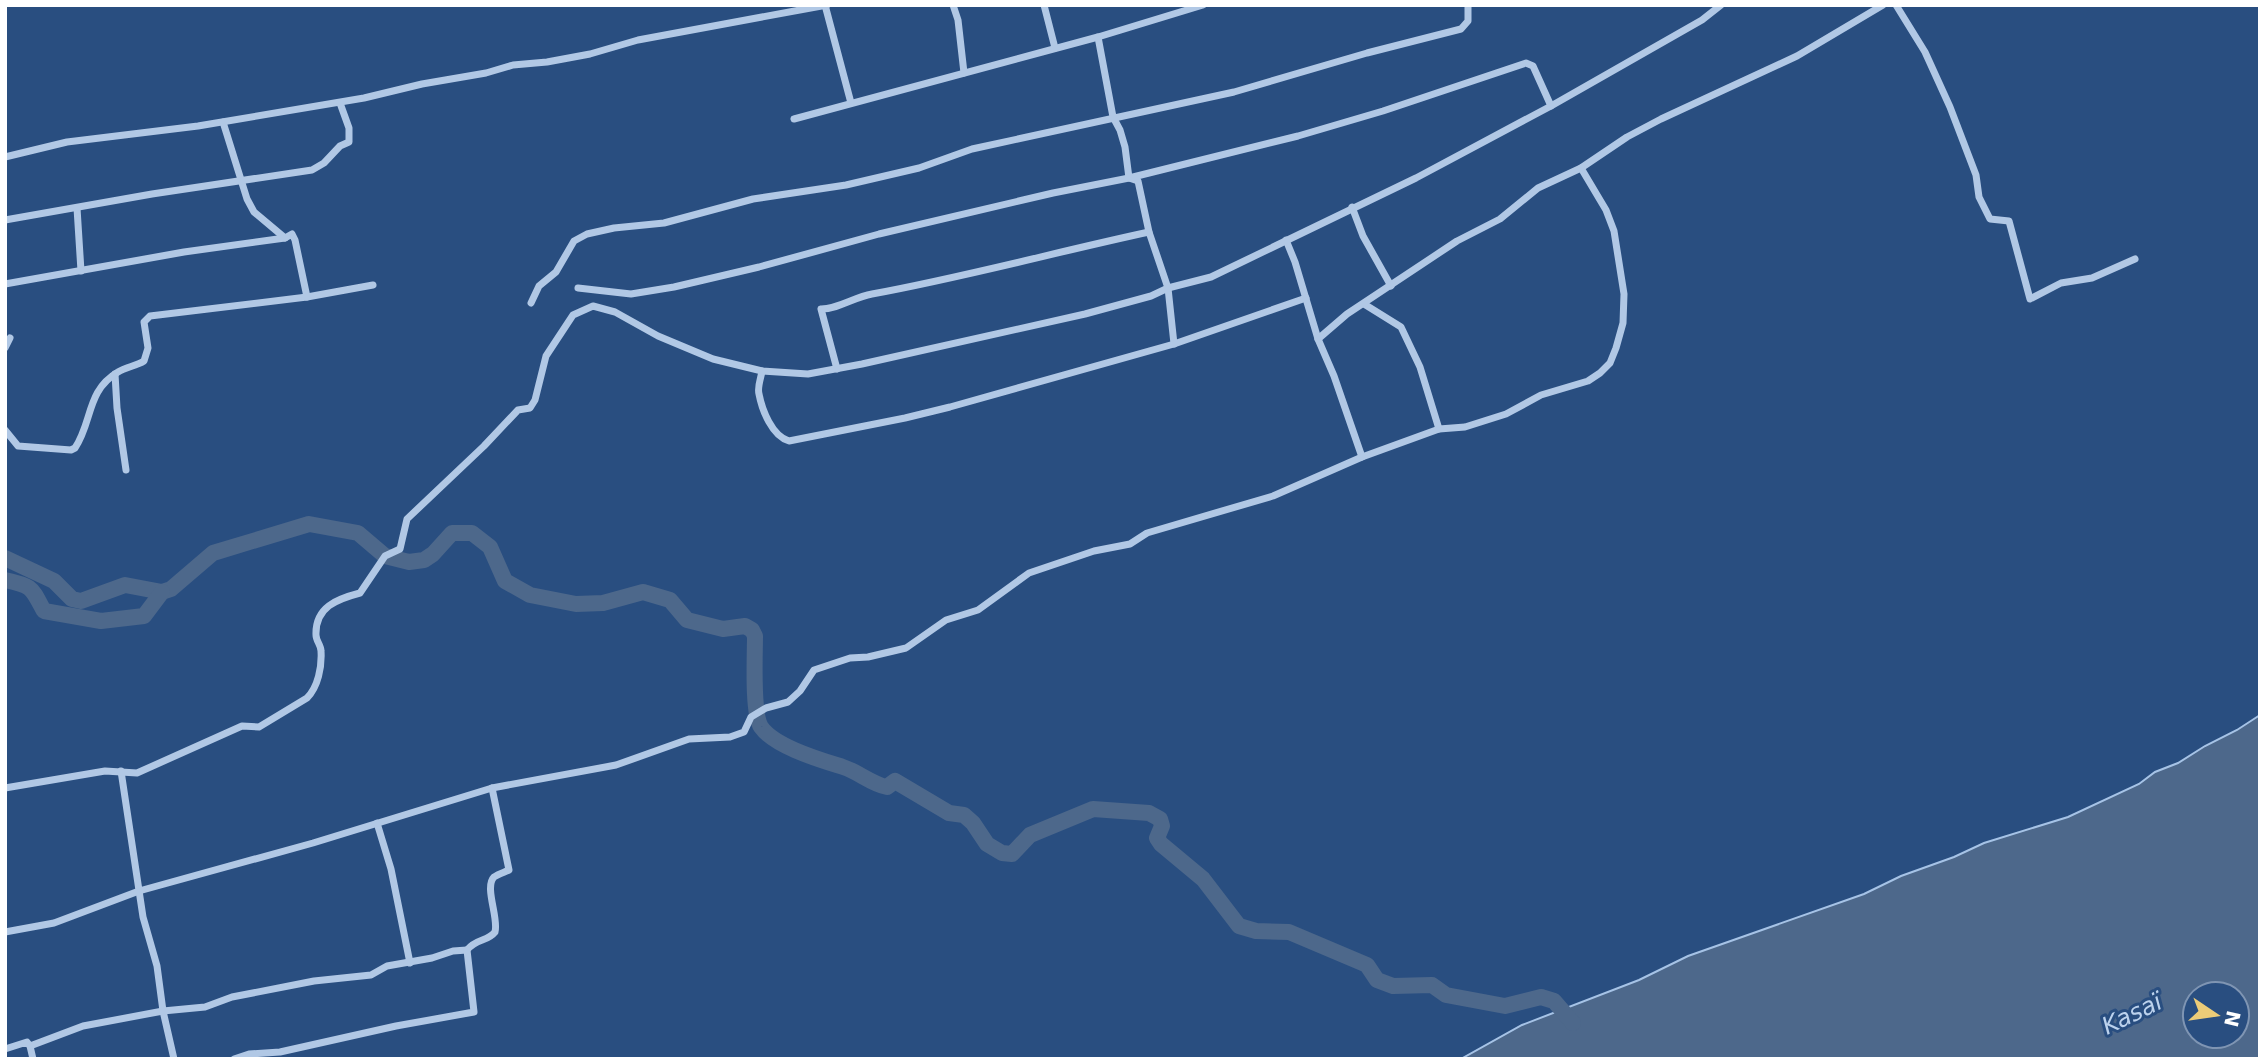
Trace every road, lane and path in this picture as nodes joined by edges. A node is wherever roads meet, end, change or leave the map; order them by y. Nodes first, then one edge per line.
1 (826, 5) edge
2 (953, 5) edge
3 (1044, 5) edge
4 (1203, 5) edge
5 (1468, 5) edge
6 (1721, 5) edge
7 (1882, 5) edge
8 (1896, 5) edge
9 (1098, 37) junction
10 (1055, 48) junction
11 (964, 73) junction
12 (340, 103) junction
13 (851, 103) junction
14 (1551, 106) junction
15 (1113, 117) junction
16 (794, 119) dead end
17 (223, 122) junction
18 (5, 158) edge
19 (1581, 168) junction
20 (1129, 178) junction
21 (240, 180) junction
22 (1352, 207) junction
23 (76, 208) junction
24 (5, 220) edge
25 (1149, 232) junction
26 (285, 238) junction
27 (1286, 240) junction
28 (2134, 260) dead end
29 (81, 271) junction
30 (5, 284) edge
31 (373, 285) dead end
32 (1391, 286) junction
33 (578, 288) dead end
34 (1168, 288) junction
35 (307, 297) junction
36 (1306, 298) junction
37 (531, 303) dead end
38 (1364, 304) junction
39 (10, 338) dead end
40 (1318, 339) junction
41 (1174, 344) junction
42 (5, 348) edge
43 (837, 369) junction
44 (762, 371) junction
45 (115, 374) junction
46 (1438, 429) junction
47 (5, 430) edge
48 (1362, 457) junction
49 (126, 470) dead end
50 (121, 771) junction
51 (5, 788) edge
52 (492, 788) junction
53 (377, 823) junction
54 (139, 891) junction
55 (5, 932) edge
56 (467, 950) junction
57 (410, 963) junction
58 (163, 1011) junction
59 (30, 1046) junction
60 (5, 1049) edge
61 (33, 1059) edge
62 (174, 1059) edge
63 (234, 1059) edge

1 - 12 street
1 - 13 street
2 - 11 street
3 - 10 street
4 - 9 street
5 - 15 street
6 - 14 street
7 - 19 street
8 - 28 street
9 - 10 street
9 - 15 street
10 - 11 street
11 - 13 street
12 - 17 street
12 - 21 street
13 - 16 street
14 - 20 street
14 - 22 street
15 - 20 street
15 - 37 street
17 - 18 street
17 - 21 street
19 - 32 street
19 - 46 street
20 - 25 street
20 - 33 street
21 - 23 street
21 - 26 street
22 - 27 street
22 - 32 street
23 - 24 street
23 - 29 street
25 - 34 street
25 - 43 street
26 - 29 street
26 - 35 street
27 - 34 street
27 - 36 street
29 - 30 street
31 - 35 street
32 - 38 street
34 - 41 street
34 - 43 street
35 - 45 street
36 - 40 street
36 - 41 street
38 - 40 street
38 - 46 street
39 - 42 street
40 - 48 street
41 - 44 street
43 - 44 street
44 - 50 street
45 - 47 street
45 - 49 street
46 - 48 street
48 - 52 street
50 - 51 street
50 - 54 street
52 - 53 street
52 - 56 street
53 - 54 street
53 - 57 street
54 - 55 street
54 - 58 street
56 - 57 street
56 - 63 street
57 - 58 street
58 - 59 street
58 - 62 street
59 - 60 street
59 - 61 street

